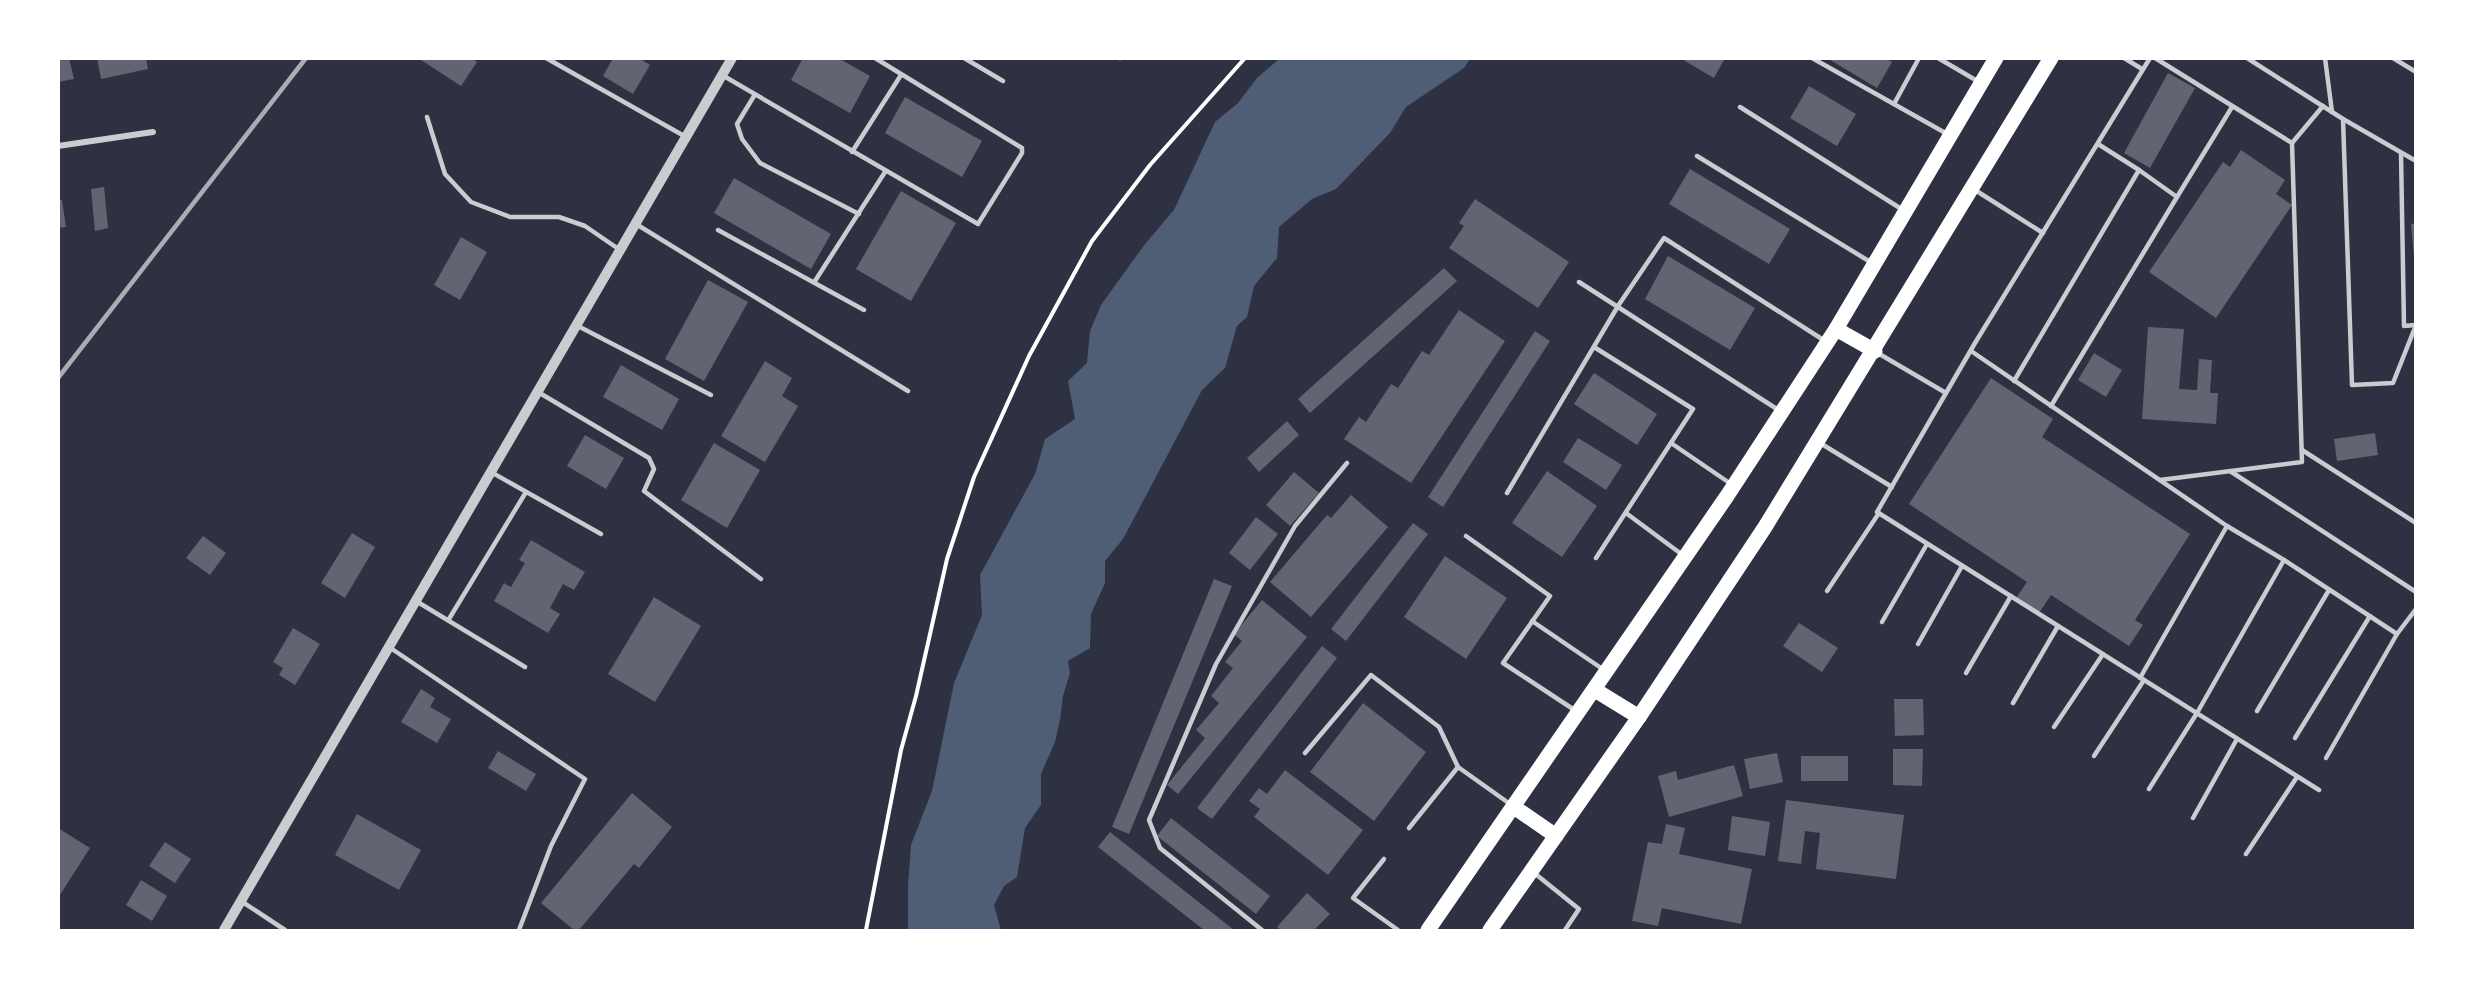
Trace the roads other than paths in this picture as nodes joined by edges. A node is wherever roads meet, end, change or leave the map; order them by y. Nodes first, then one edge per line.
1 (546, 58) edge
2 (732, 58) edge
3 (875, 58) edge
4 (963, 58) edge
5 (1812, 58) edge
6 (1919, 58) edge
7 (1938, 58) edge
8 (1996, 58) edge
9 (2051, 58) edge
10 (2124, 58) edge
11 (2150, 58) edge
12 (2155, 58) edge
13 (2247, 58) edge
14 (2325, 58) edge
15 (2393, 58) edge
16 (2142, 69) junction
17 (2415, 72) edge
18 (722, 75) junction
19 (901, 75) junction
20 (1003, 81) dead end
21 (1981, 83) junction
22 (754, 96) junction
23 (1894, 104) junction
24 (2323, 106) junction
25 (1740, 107) dead end
26 (2232, 107) junction
27 (2332, 112) junction
28 (427, 117) dead end
29 (2343, 119) junction
30 (153, 132) dead end
31 (1950, 136) junction
32 (686, 137) junction
33 (2292, 143) junction
34 (2098, 144) junction
35 (58, 147) edge
36 (852, 152) junction
37 (2401, 153) junction
38 (1697, 156) dead end
39 (2415, 161) edge
40 (2139, 170) junction
41 (885, 172) junction
42 (1973, 189) junction
43 (2177, 196) junction
44 (1905, 212) junction
45 (859, 214) junction
46 (636, 224) junction
47 (718, 230) dead end
48 (2043, 233) junction
49 (620, 250) junction
50 (1874, 265) junction
51 (815, 281) junction
52 (1580, 282) dead end
53 (1618, 306) junction
54 (864, 309) dead end
55 (576, 325) junction
56 (2415, 325) edge
57 (1836, 329) junction
58 (1827, 343) junction
59 (1594, 347) junction
60 (1875, 351) junction
61 (1971, 351) junction
62 (2014, 381) junction
63 (538, 392) junction
64 (908, 392) dead end
65 (1946, 393) junction
66 (711, 395) dead end
67 (2051, 406) junction
68 (1782, 412) junction
69 (1819, 442) junction
70 (1671, 443) junction
71 (2302, 450) junction
72 (1347, 463) dead end
73 (2230, 471) junction
74 (491, 472) junction
75 (2159, 480) junction
76 (1734, 486) junction
77 (1892, 488) junction
78 (526, 492) junction
79 (1507, 493) dead end
80 (1626, 513) junction
81 (1879, 513) junction
82 (2415, 523) edge
83 (2227, 526) junction
84 (600, 534) dead end
85 (1466, 536) dead end
86 (1927, 544) junction
87 (1596, 558) dead end
88 (1686, 558) junction
89 (2284, 560) junction
90 (1962, 566) junction
91 (761, 579) dead end
92 (2329, 590) junction
93 (1827, 591) dead end
94 (2415, 592) edge
95 (2011, 596) junction
96 (416, 601) junction
97 (2415, 609) edge
98 (2370, 616) junction
99 (449, 619) junction
100 (1532, 621) junction
101 (1881, 622) dead end
102 (2058, 626) junction
103 (2397, 634) junction
104 (1918, 644) dead end
105 (389, 647) junction
106 (2103, 654) junction
107 (525, 667) dead end
108 (1608, 672) junction
109 (1966, 673) dead end
110 (2142, 679) junction
111 (1596, 690) junction
112 (2013, 702) dead end
113 (2258, 711) dead end
114 (1578, 712) junction
115 (2197, 713) junction
116 (1639, 717) junction
117 (2054, 727) dead end
118 (2295, 738) dead end
119 (2237, 739) junction
120 (1305, 753) dead end
121 (2094, 756) dead end
122 (2326, 758) dead end
123 (1458, 767) junction
124 (2297, 777) junction
125 (2149, 789) dead end
126 (2319, 790) dead end
127 (1515, 807) junction
128 (2193, 818) dead end
129 (1409, 828) dead end
130 (1556, 836) junction
131 (2246, 854) dead end
132 (1384, 859) dead end
133 (1532, 871) junction
134 (241, 901) junction
135 (224, 930) edge
136 (285, 930) edge
137 (519, 930) edge
138 (1262, 930) edge
139 (1398, 930) edge
140 (1428, 930) edge
141 (1490, 930) edge
142 (1565, 930) edge

1 - 32 lane
2 - 18 street
3 - 19 lane
4 - 20 lane
5 - 23 lane
6 - 23 lane
7 - 21 lane
8 - 21 main road
9 - 42 main road
10 - 16 lane
11 - 16 lane
12 - 26 lane
13 - 24 lane
14 - 27 lane
15 - 17 lane
16 - 34 lane
18 - 22 lane
18 - 32 street
19 - 36 lane
19 - 41 lane
21 - 31 main road
22 - 36 lane
22 - 45 lane
23 - 31 lane
24 - 27 lane
24 - 33 lane
25 - 44 lane
26 - 33 lane
26 - 43 lane
27 - 29 lane
28 - 49 lane
29 - 37 lane
29 - 56 lane
30 - 35 street
31 - 44 main road
32 - 46 street
33 - 71 lane
34 - 40 lane
34 - 48 lane
36 - 41 lane
37 - 39 lane
37 - 56 lane
38 - 50 lane
40 - 43 lane
40 - 62 lane
41 - 45 lane
42 - 48 lane
42 - 60 main road
43 - 67 lane
44 - 50 main road
45 - 51 lane
46 - 49 street
46 - 64 lane
47 - 51 lane
48 - 61 lane
49 - 55 street
50 - 57 main road
51 - 54 lane
52 - 53 lane
53 - 58 lane
53 - 59 lane
53 - 68 lane
55 - 63 street
55 - 66 lane
57 - 58 main road
57 - 60 main road
58 - 68 main road
59 - 70 lane
59 - 79 lane
60 - 65 lane
60 - 69 main road
61 - 62 lane
61 - 65 lane
62 - 67 lane
63 - 74 street
63 - 91 lane
65 - 77 lane
67 - 75 lane
68 - 76 main road
69 - 77 lane
69 - 116 main road
70 - 76 lane
70 - 80 lane
71 - 73 lane
71 - 82 lane
72 - 138 lane
73 - 75 lane
73 - 94 lane
74 - 78 lane
74 - 96 street
75 - 83 lane
76 - 88 main road
77 - 81 lane
78 - 84 lane
78 - 99 lane
80 - 87 lane
80 - 88 lane
81 - 86 lane
81 - 93 lane
83 - 89 lane
83 - 110 lane
85 - 100 lane
86 - 90 lane
86 - 101 lane
88 - 108 main road
89 - 92 lane
89 - 115 lane
90 - 95 lane
90 - 104 lane
92 - 98 lane
92 - 113 lane
95 - 102 lane
95 - 109 lane
96 - 99 lane
96 - 105 street
97 - 103 lane
98 - 103 lane
98 - 118 lane
99 - 107 lane
100 - 108 lane
100 - 114 lane
102 - 106 lane
102 - 112 lane
103 - 122 lane
105 - 134 street
105 - 137 lane
106 - 110 lane
106 - 117 lane
108 - 111 main road
110 - 115 lane
110 - 121 lane
111 - 114 main road
111 - 116 main road
114 - 127 main road
115 - 119 lane
115 - 125 lane
116 - 130 main road
119 - 124 lane
119 - 128 lane
120 - 123 lane
123 - 127 lane
123 - 129 lane
124 - 126 lane
124 - 131 lane
127 - 130 main road
127 - 140 main road
130 - 133 main road
132 - 139 lane
133 - 141 main road
133 - 142 lane
134 - 135 street
134 - 136 lane

